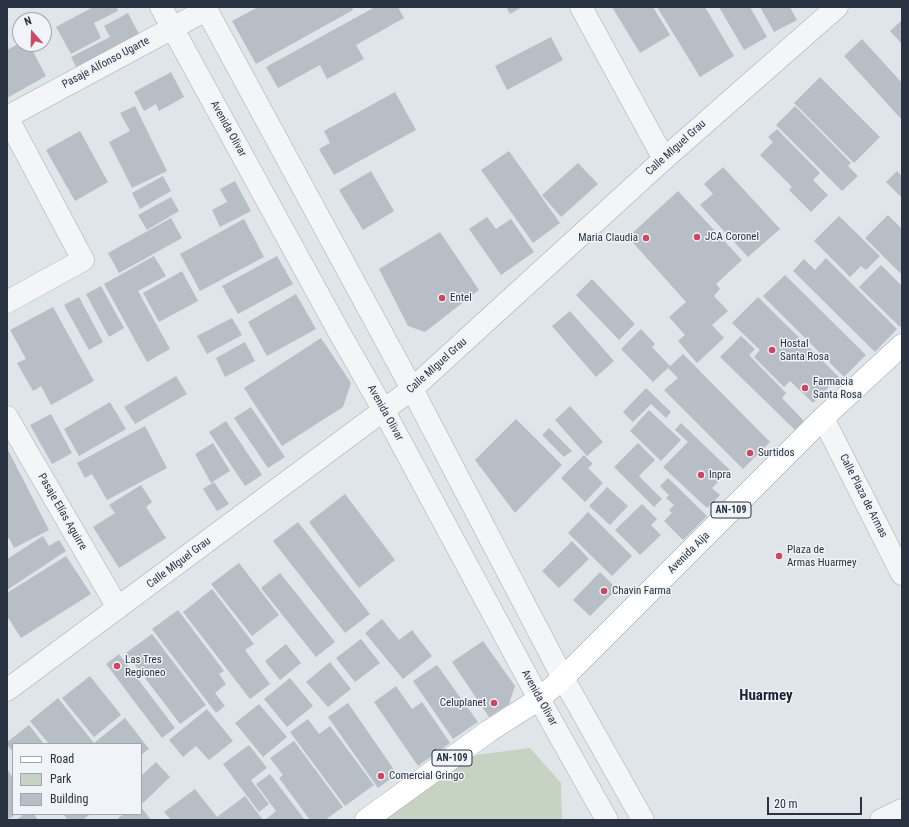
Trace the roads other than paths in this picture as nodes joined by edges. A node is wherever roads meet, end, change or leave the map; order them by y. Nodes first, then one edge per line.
1 (161, 7) edge
2 (581, 7) edge
3 (837, 7) edge
4 (205, 8) edge
5 (172, 28) junction
6 (7, 117) edge
7 (664, 159) junction
8 (7, 302) edge
9 (902, 344) edge
10 (412, 389) junction
11 (384, 411) junction
12 (7, 417) edge
13 (823, 418) junction
14 (902, 574) edge
15 (118, 608) junction
16 (563, 678) junction
17 (7, 690) edge
18 (539, 699) junction
19 (902, 810) edge
20 (366, 820) edge
21 (606, 820) edge
22 (643, 820) edge
23 (881, 820) edge

1 - 5 street, Avenida Olivar
2 - 7 street
3 - 7 street, Calle MIguel Grau
4 - 5 street, Pasaje Alfonso Ugarte
4 - 10 street
5 - 6 street, Pasaje Alfonso Ugarte
5 - 11 street, Avenida Olivar
6 - 8 street
7 - 10 street, Calle MIguel Grau
9 - 13 main road, Avenida Aija / AN-109
10 - 11 street, Calle MIguel Grau
10 - 16 street
11 - 15 street, Calle MIguel Grau
11 - 18 street, Avenida Olivar
12 - 15 street, Pasaje Elías Aguirre
13 - 14 street, Calle Plaza de Armas
13 - 16 main road, Avenida Aija / AN-109
15 - 17 street, Calle MIguel Grau
16 - 18 main road, AN-109
16 - 22 street
18 - 20 main road, AN-109
18 - 21 street, Avenida Olivar
19 - 23 street

